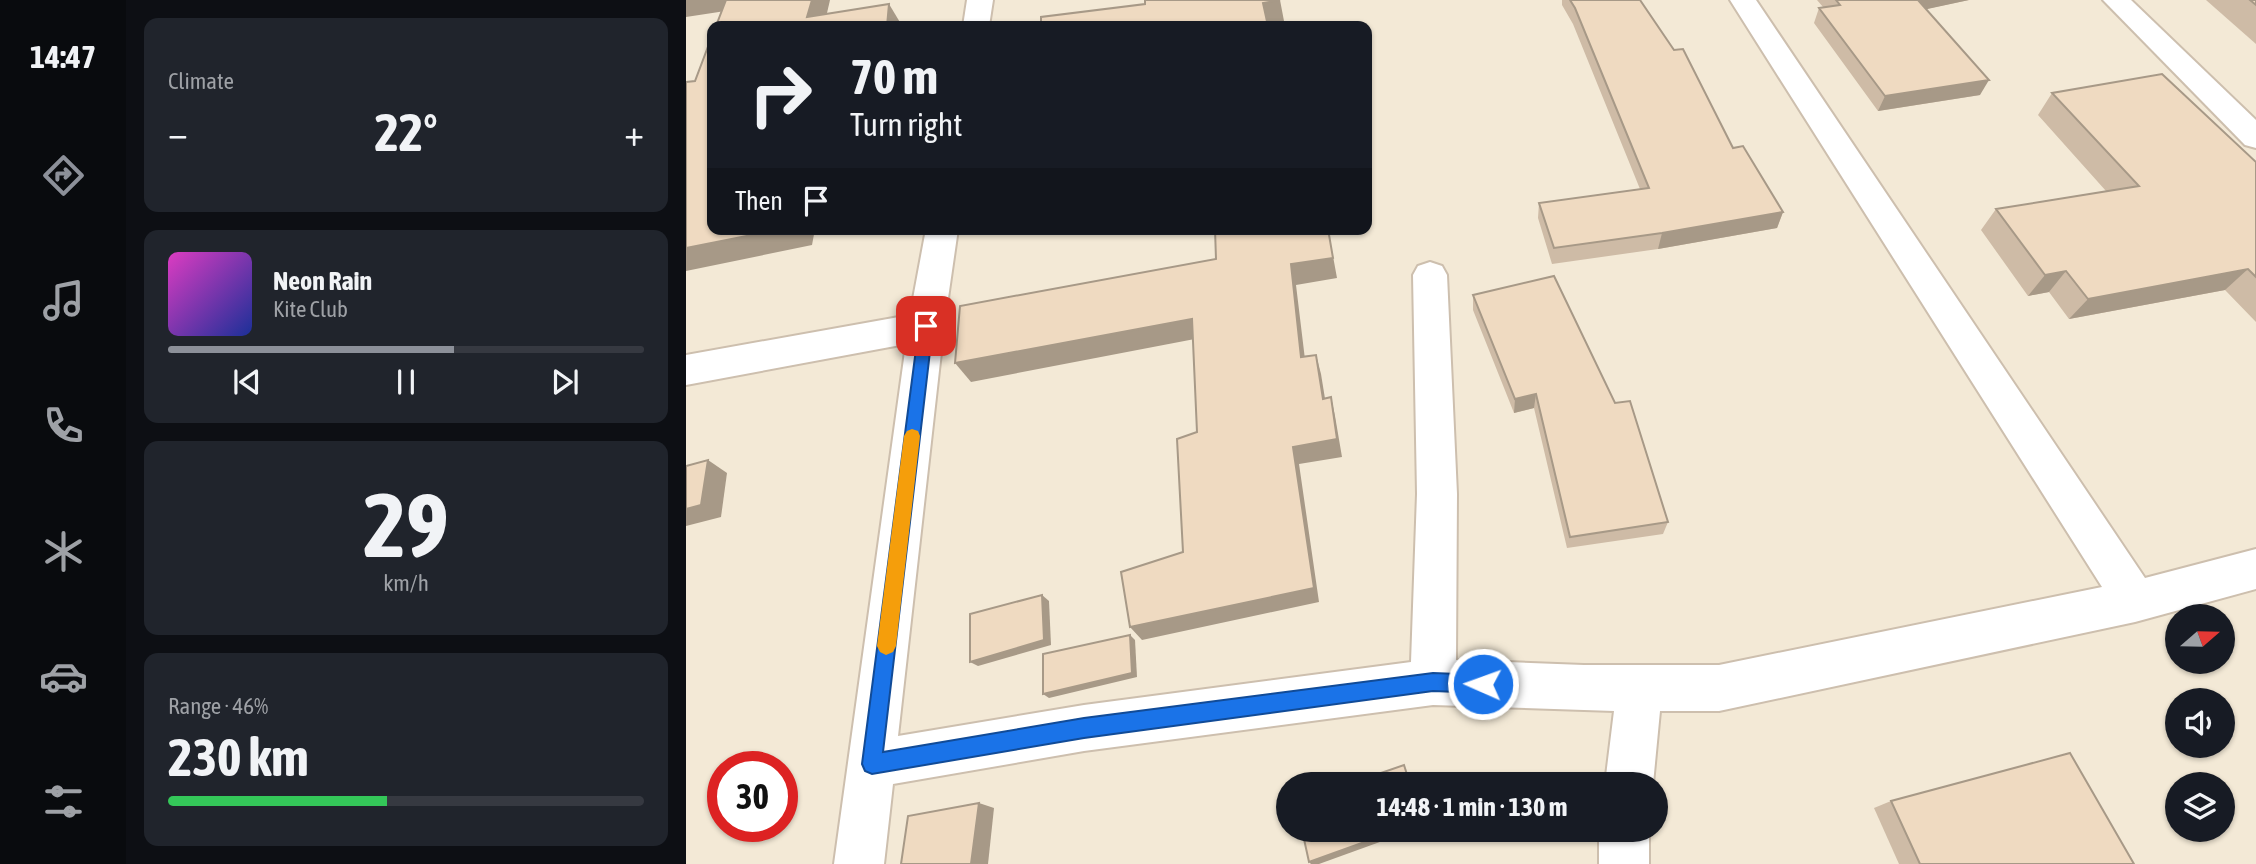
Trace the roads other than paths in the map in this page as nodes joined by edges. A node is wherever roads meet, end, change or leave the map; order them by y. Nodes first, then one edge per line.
1 (980, 0) edge
2 (1743, 0) edge
3 (2116, 0) edge
4 (977, 21) edge
5 (2256, 138) edge
6 (941, 235) edge
7 (1430, 275) dead end
8 (926, 326) junction
9 (686, 370) edge
10 (2256, 569) edge
11 (2135, 601) junction
12 (1433, 682) junction
13 (1639, 689) junction
14 (872, 764) junction
15 (1630, 772) edge
16 (1624, 842) edge
17 (859, 864) edge
18 (1624, 864) edge

1 - 4 street
2 - 11 street
3 - 5 street
6 - 8 street
7 - 12 street
8 - 9 street
8 - 14 street
10 - 11 street
11 - 13 street
12 - 13 street
12 - 14 street
13 - 15 street
14 - 17 street
16 - 18 street

